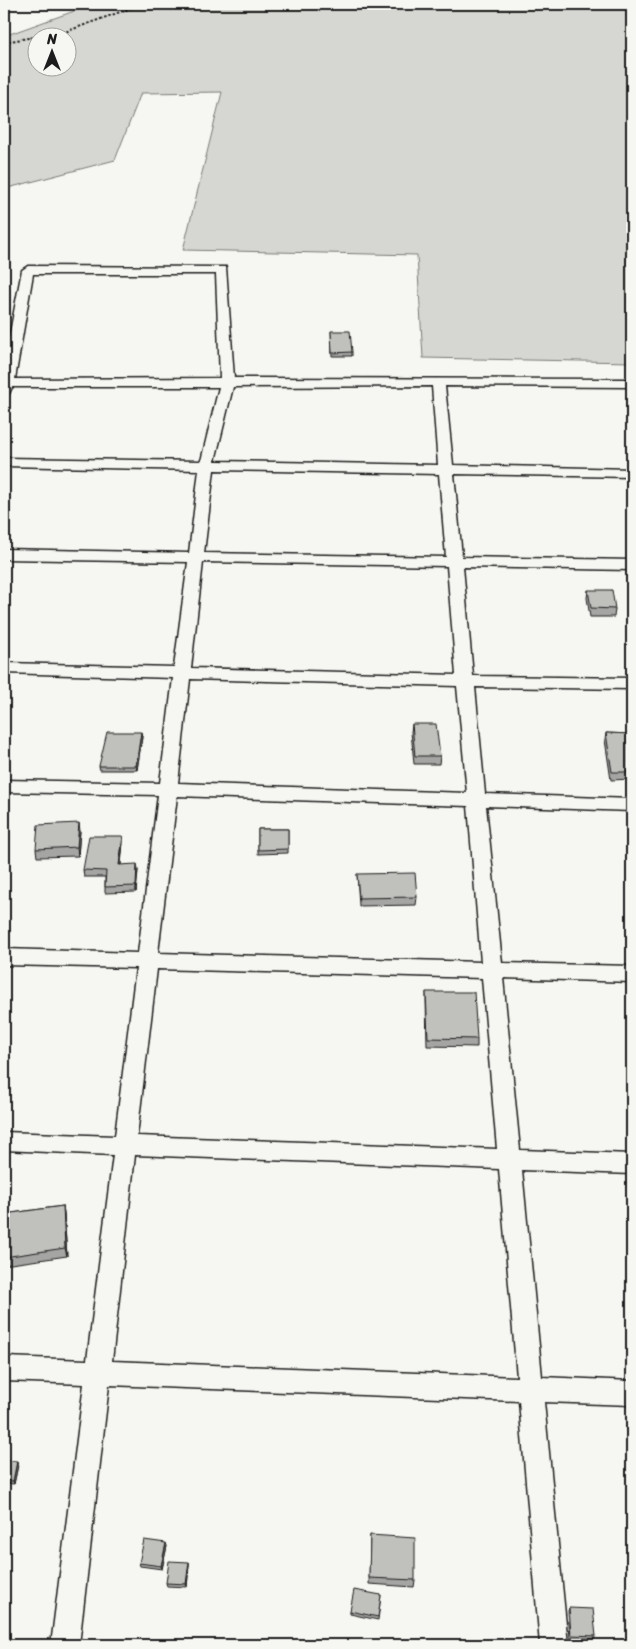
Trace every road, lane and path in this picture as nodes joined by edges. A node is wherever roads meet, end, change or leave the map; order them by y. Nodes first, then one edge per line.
1 (142, 4) edge
2 (4, 42) edge
3 (227, 382) junction
4 (438, 382) junction
5 (632, 382) edge
6 (5, 386) edge
7 (4, 462) edge
8 (207, 466) junction
9 (447, 471) junction
10 (632, 473) edge
11 (4, 554) edge
12 (196, 559) junction
13 (455, 563) junction
14 (632, 565) edge
15 (4, 668) edge
16 (182, 671) junction
17 (466, 681) junction
18 (632, 683) edge
19 (4, 786) edge
20 (168, 789) junction
21 (477, 801) junction
22 (632, 805) edge
23 (4, 957) edge
24 (147, 960) junction
25 (492, 970) junction
26 (632, 974) edge
27 (4, 1141) edge
28 (125, 1145) junction
29 (510, 1160) junction
30 (632, 1164) edge
31 (4, 1369) edge
32 (98, 1371) junction
33 (530, 1389) junction
34 (632, 1393) edge
35 (65, 1645) edge
36 (554, 1645) edge

1 - 2 path
3 - 4 street
3 - 6 street
3 - 6 street
3 - 8 street
4 - 5 street
4 - 9 street
7 - 8 street
8 - 9 street
8 - 12 street
9 - 10 street
9 - 13 street
11 - 12 street
12 - 13 street
12 - 16 street
13 - 14 street
13 - 17 street
15 - 16 street
16 - 17 street
16 - 20 street
17 - 18 street
17 - 21 street
19 - 20 street
20 - 21 street
20 - 24 street
21 - 22 street
21 - 25 street
23 - 24 street
24 - 25 street
24 - 28 street
25 - 26 street
25 - 29 street
27 - 28 street
28 - 29 street
28 - 32 street
29 - 30 street
29 - 33 street
31 - 32 street
32 - 33 street
32 - 35 street
33 - 34 street
33 - 36 street

